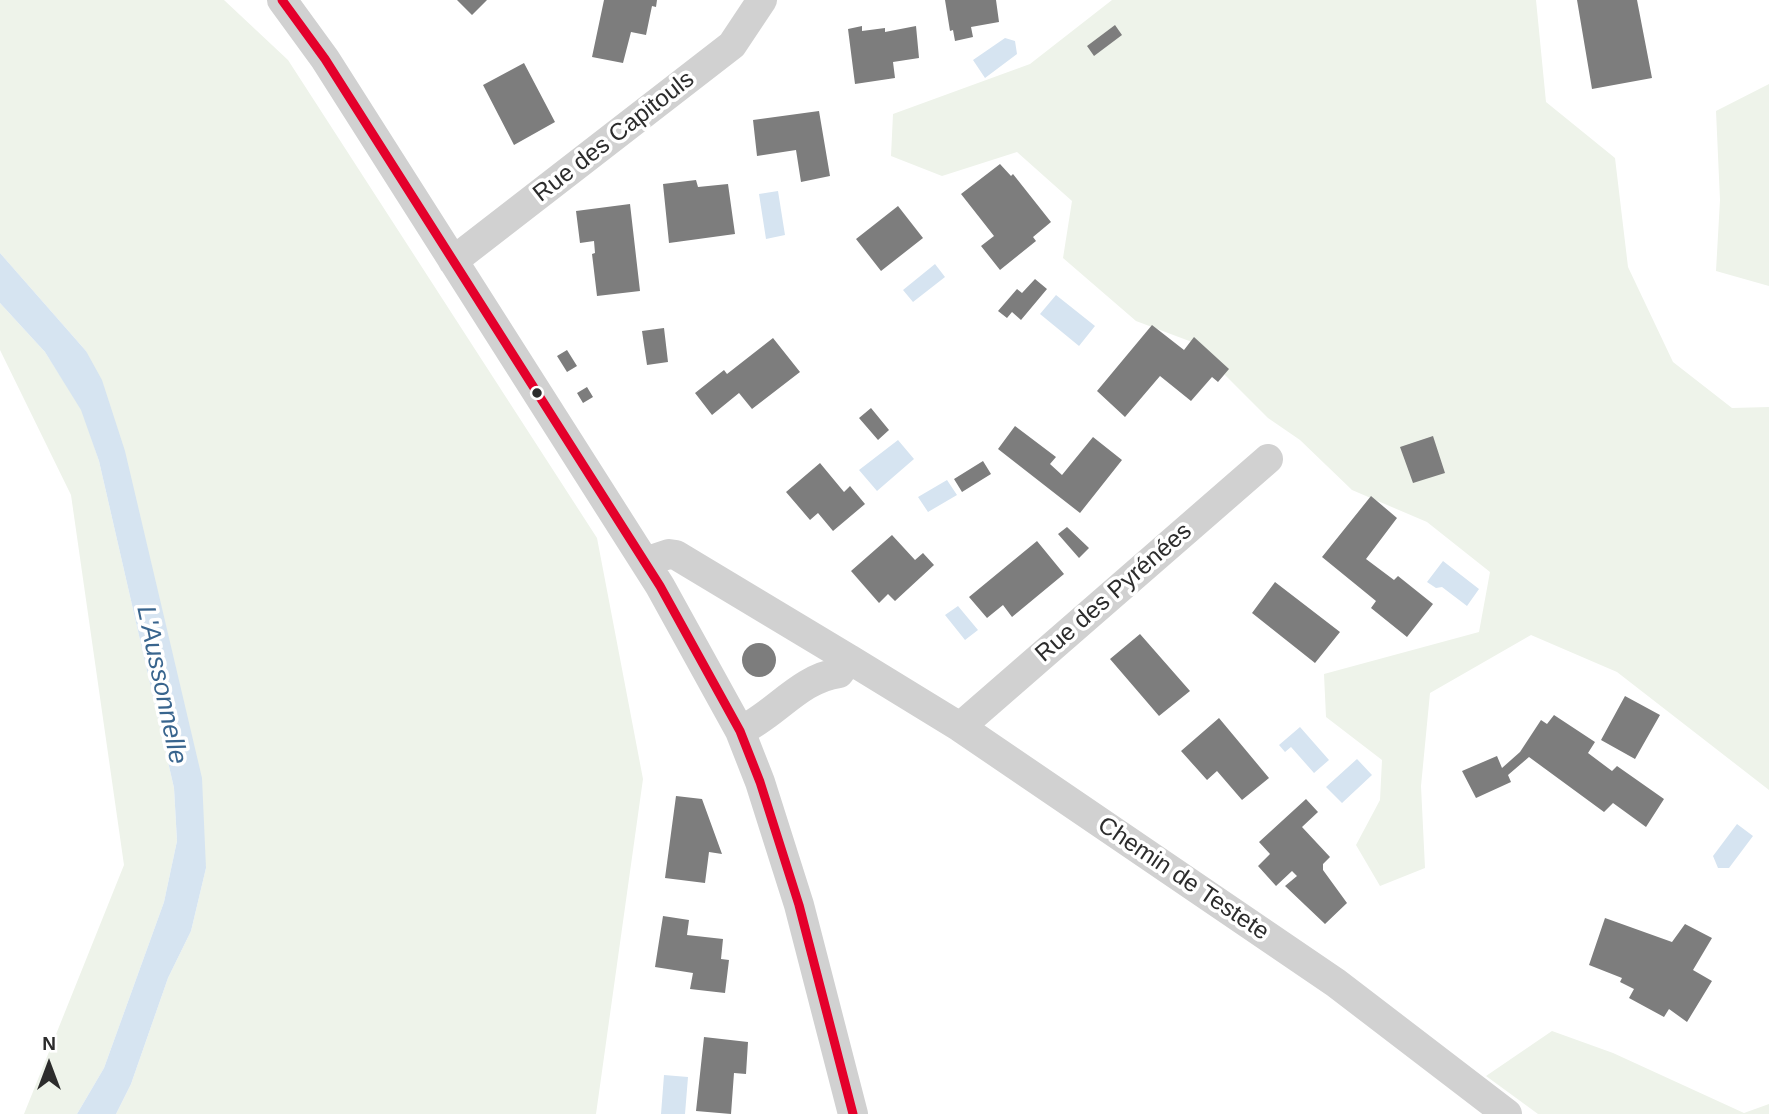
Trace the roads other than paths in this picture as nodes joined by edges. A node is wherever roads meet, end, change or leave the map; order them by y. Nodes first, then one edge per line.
1 (282, 0) edge
2 (764, 0) edge
3 (453, 261) junction
4 (1268, 459) dead end
5 (645, 562) junction
6 (849, 659) junction
7 (960, 727) junction
8 (740, 731) junction
9 (853, 1114) edge
10 (1507, 1114) edge

1 - 3 street
2 - 3 street, Rue des Capitouls
3 - 5 street
4 - 7 street, Rue des Pyrénées
5 - 6 street, Chemin de Testete
5 - 8 street
6 - 7 street, Chemin de Testete
6 - 8 street
7 - 10 street, Chemin de Testete
8 - 9 street

